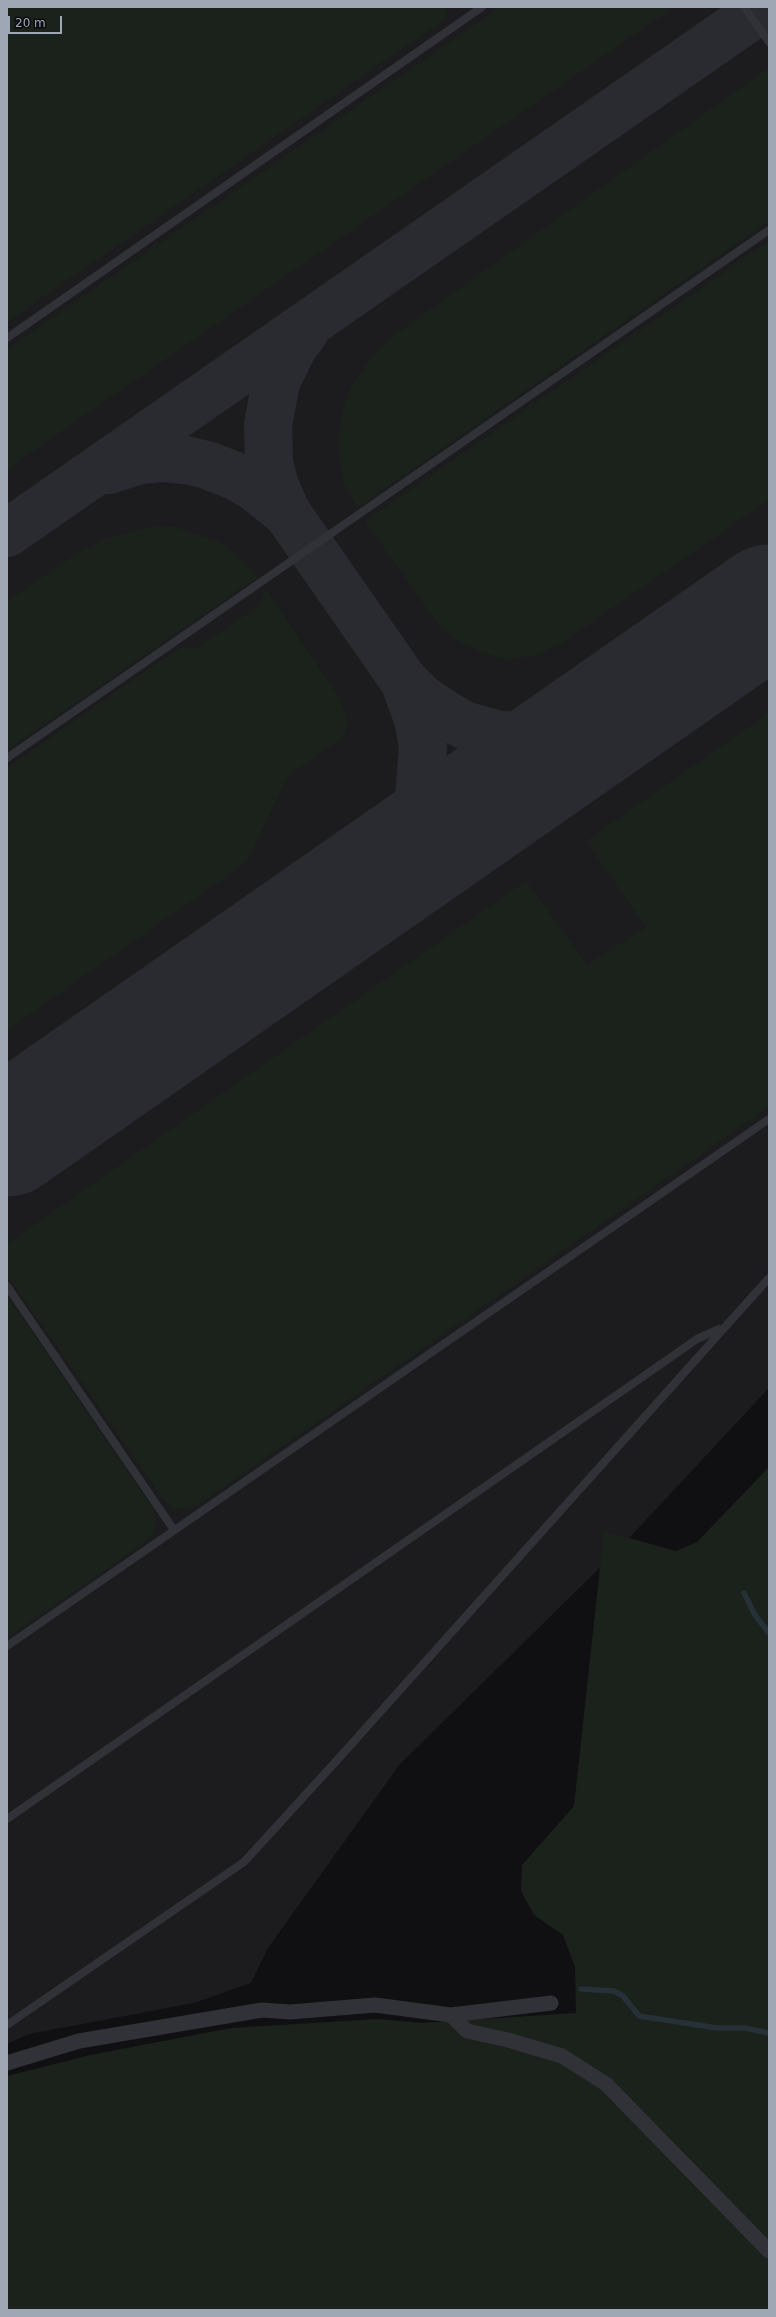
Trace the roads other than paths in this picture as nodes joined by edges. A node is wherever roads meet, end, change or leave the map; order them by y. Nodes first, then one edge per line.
1 (482, 7) edge
2 (744, 7) edge
3 (769, 42) edge
4 (769, 230) edge
5 (7, 338) edge
6 (7, 758) edge
7 (769, 1119) edge
8 (769, 1278) edge
9 (7, 1286) edge
10 (723, 1327) junction
11 (174, 1530) junction
12 (7, 1646) edge
13 (7, 1819) edge
14 (551, 2003) dead end
15 (451, 2016) junction
16 (7, 2025) edge
17 (7, 2063) edge
18 (769, 2251) edge

1 - 5 lane
2 - 3 lane
4 - 6 lane
7 - 11 lane
8 - 10 lane
9 - 11 lane
10 - 13 lane
10 - 16 lane
11 - 12 lane
14 - 15 street
15 - 17 street
15 - 18 street

